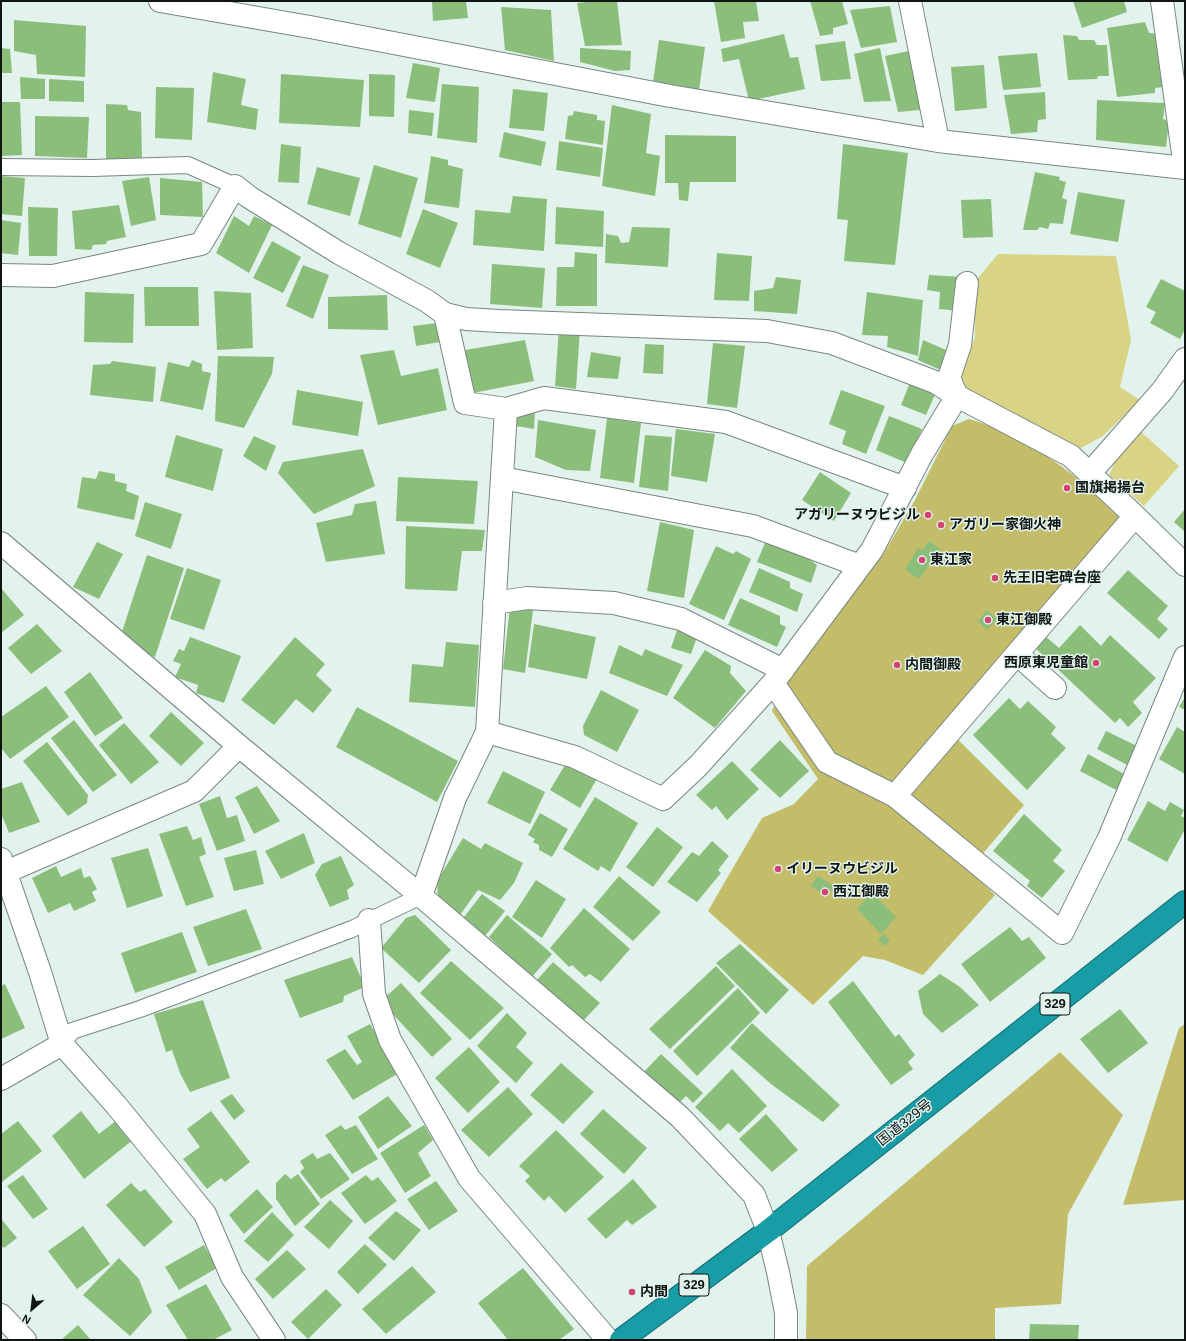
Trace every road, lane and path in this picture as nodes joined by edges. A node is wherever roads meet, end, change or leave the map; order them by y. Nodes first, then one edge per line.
1 (160, 1) edge
2 (910, 1) edge
3 (1162, 1) edge
4 (938, 141) junction
5 (1, 167) edge
6 (1185, 168) edge
7 (235, 186) junction
8 (1, 275) edge
9 (967, 283) dead end
10 (445, 314) junction
11 (1185, 359) edge
12 (957, 396) junction
13 (506, 409) junction
14 (1090, 473) junction
15 (502, 478) junction
16 (904, 488) junction
17 (1135, 516) junction
18 (1, 543) edge
19 (1185, 565) edge
20 (860, 566) junction
21 (494, 603) junction
22 (1017, 654) junction
23 (1185, 657) edge
24 (778, 676) junction
25 (1055, 688) dead end
26 (487, 732) junction
27 (239, 746) junction
28 (895, 796) junction
29 (3, 865) edge
30 (421, 896) junction
31 (1185, 902) edge
32 (369, 920) junction
33 (62, 1044) junction
34 (1, 1079) edge
35 (768, 1231) junction
36 (1, 1315) edge
37 (25, 1340) edge
38 (274, 1340) edge
39 (608, 1340) edge
40 (621, 1340) edge
41 (786, 1340) edge

1 - 4 street
2 - 4 street
3 - 6 street
4 - 6 street
5 - 7 lane
7 - 8 street
7 - 10 street
9 - 12 street
10 - 12 street
10 - 13 street
11 - 14 street
12 - 14 street
12 - 16 street
13 - 15 street
13 - 16 street
14 - 17 street
15 - 20 street
15 - 21 street
16 - 20 street
17 - 19 street
17 - 22 street
18 - 27 street
20 - 24 street
21 - 24 street
21 - 26 street
22 - 25 street
22 - 28 street
23 - 28 street
24 - 26 street
24 - 28 street
26 - 30 street
27 - 29 street
27 - 30 street
29 - 33 street
30 - 32 lane
30 - 35 street
31 - 35 highway, 国道329号 / 329
32 - 33 lane
32 - 39 street
33 - 34 street
33 - 38 street
35 - 40 highway, 国道329号 / 329
35 - 41 street
36 - 37 street

